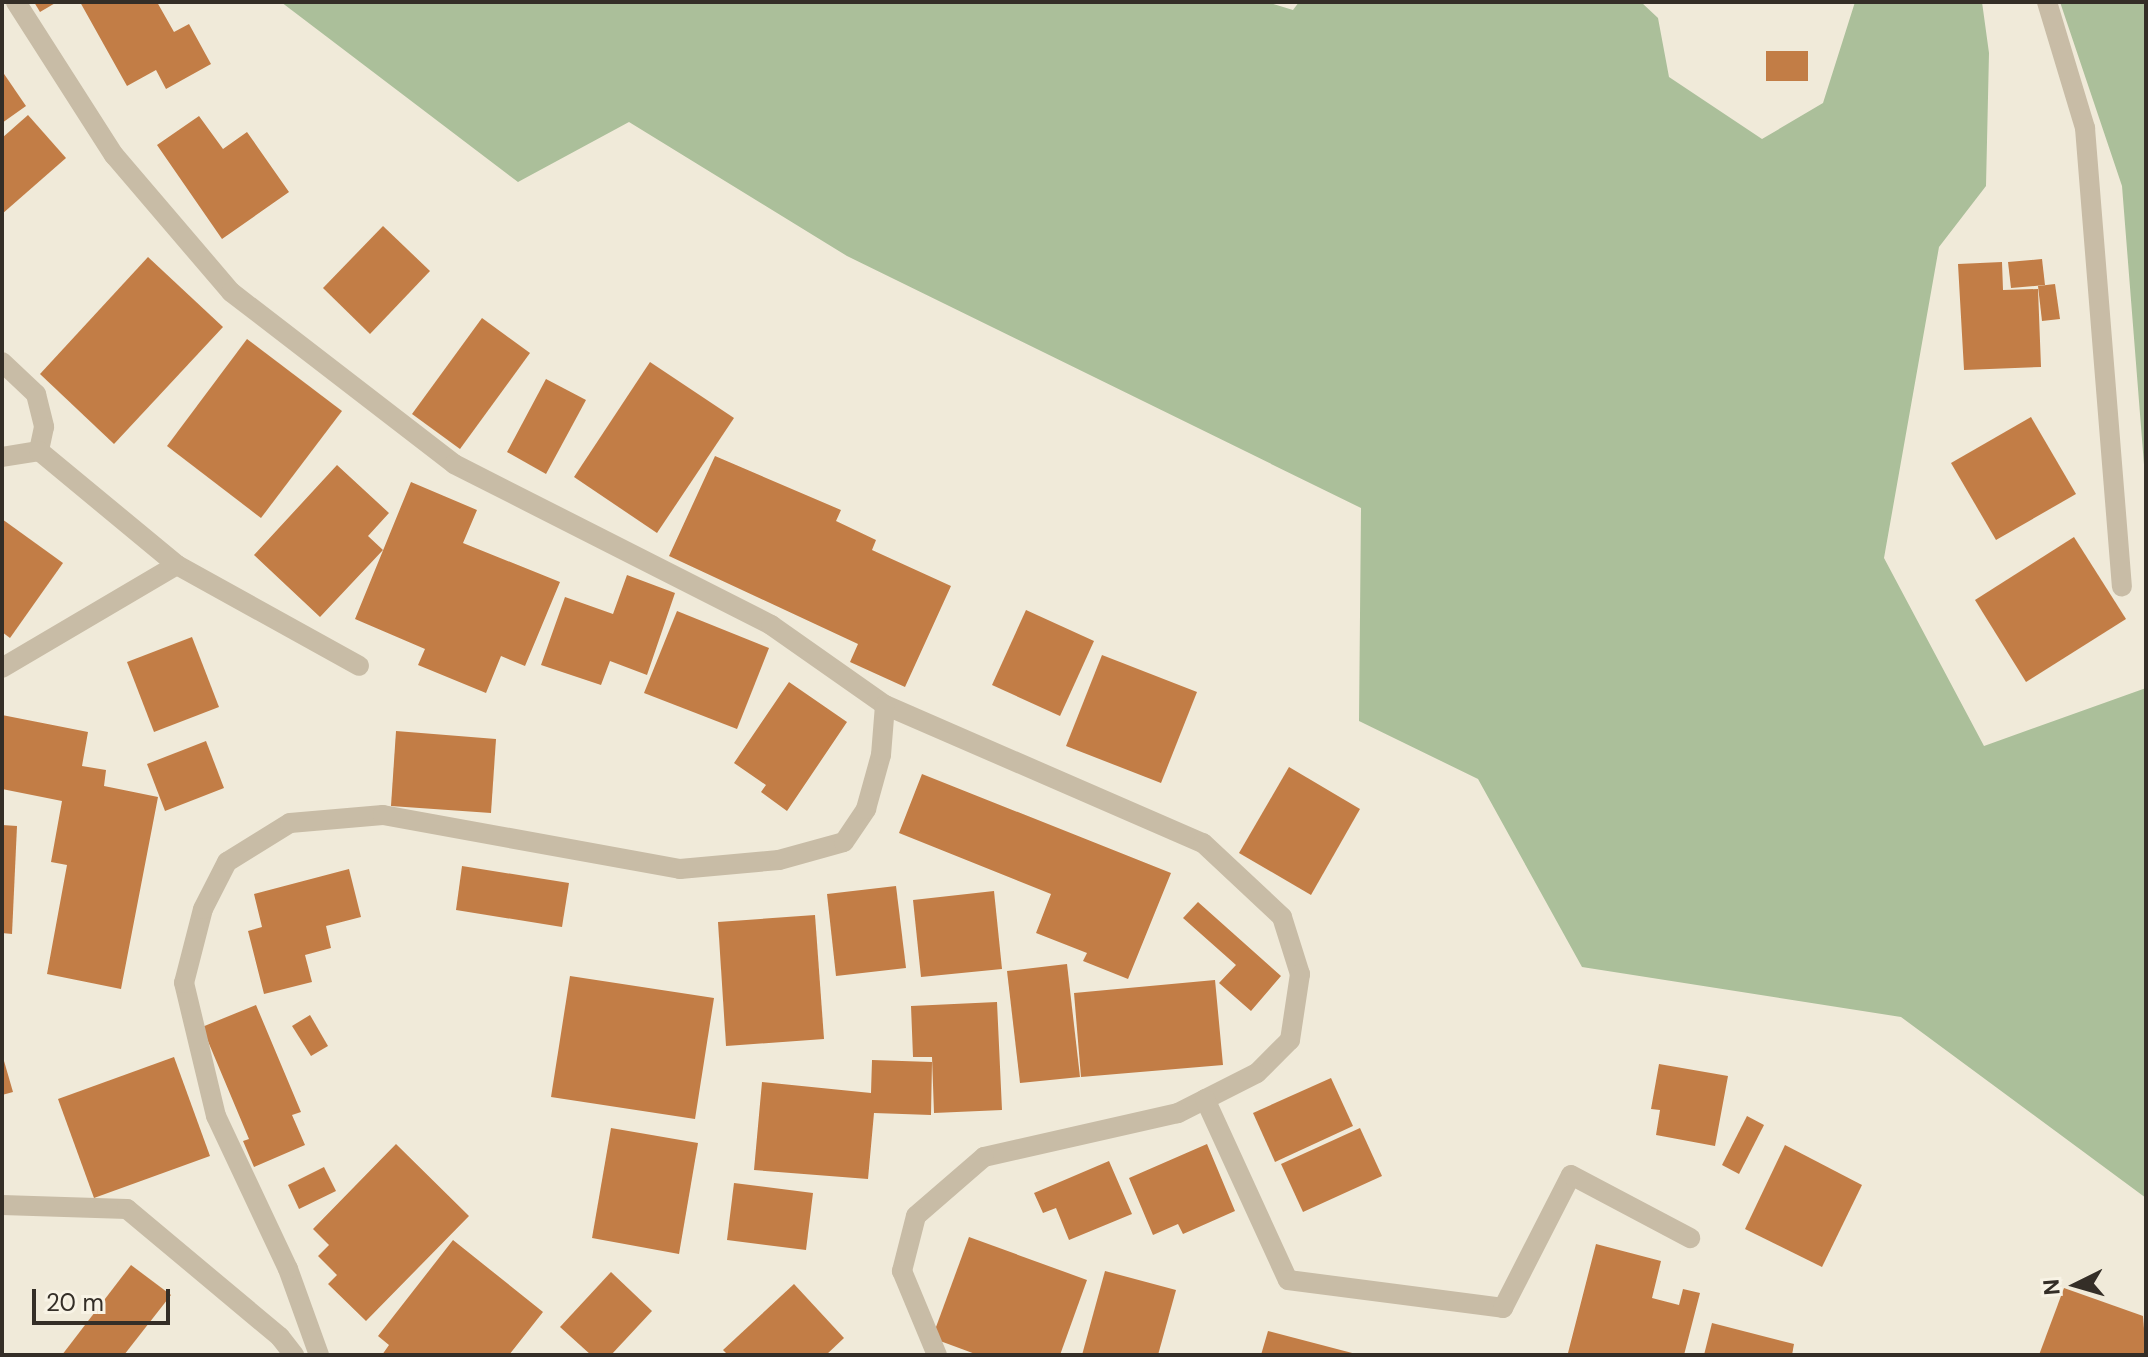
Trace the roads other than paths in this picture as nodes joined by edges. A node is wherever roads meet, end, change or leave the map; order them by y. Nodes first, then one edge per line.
1 (16, 2) edge
2 (2047, 2) edge
3 (2, 362) edge
4 (39, 451) junction
5 (2, 457) edge
6 (177, 565) junction
7 (2122, 587) dead end
8 (359, 666) dead end
9 (2, 668) edge
10 (885, 705) junction
11 (1205, 1099) junction
12 (2, 1205) edge
13 (1690, 1238) dead end
14 (294, 1355) edge
15 (319, 1355) edge
16 (937, 1355) edge

1 - 10 street
2 - 7 street
3 - 4 street
4 - 5 street
4 - 6 street
6 - 8 street
6 - 9 street
10 - 11 street
10 - 15 street
11 - 13 street
11 - 16 street
12 - 14 street

